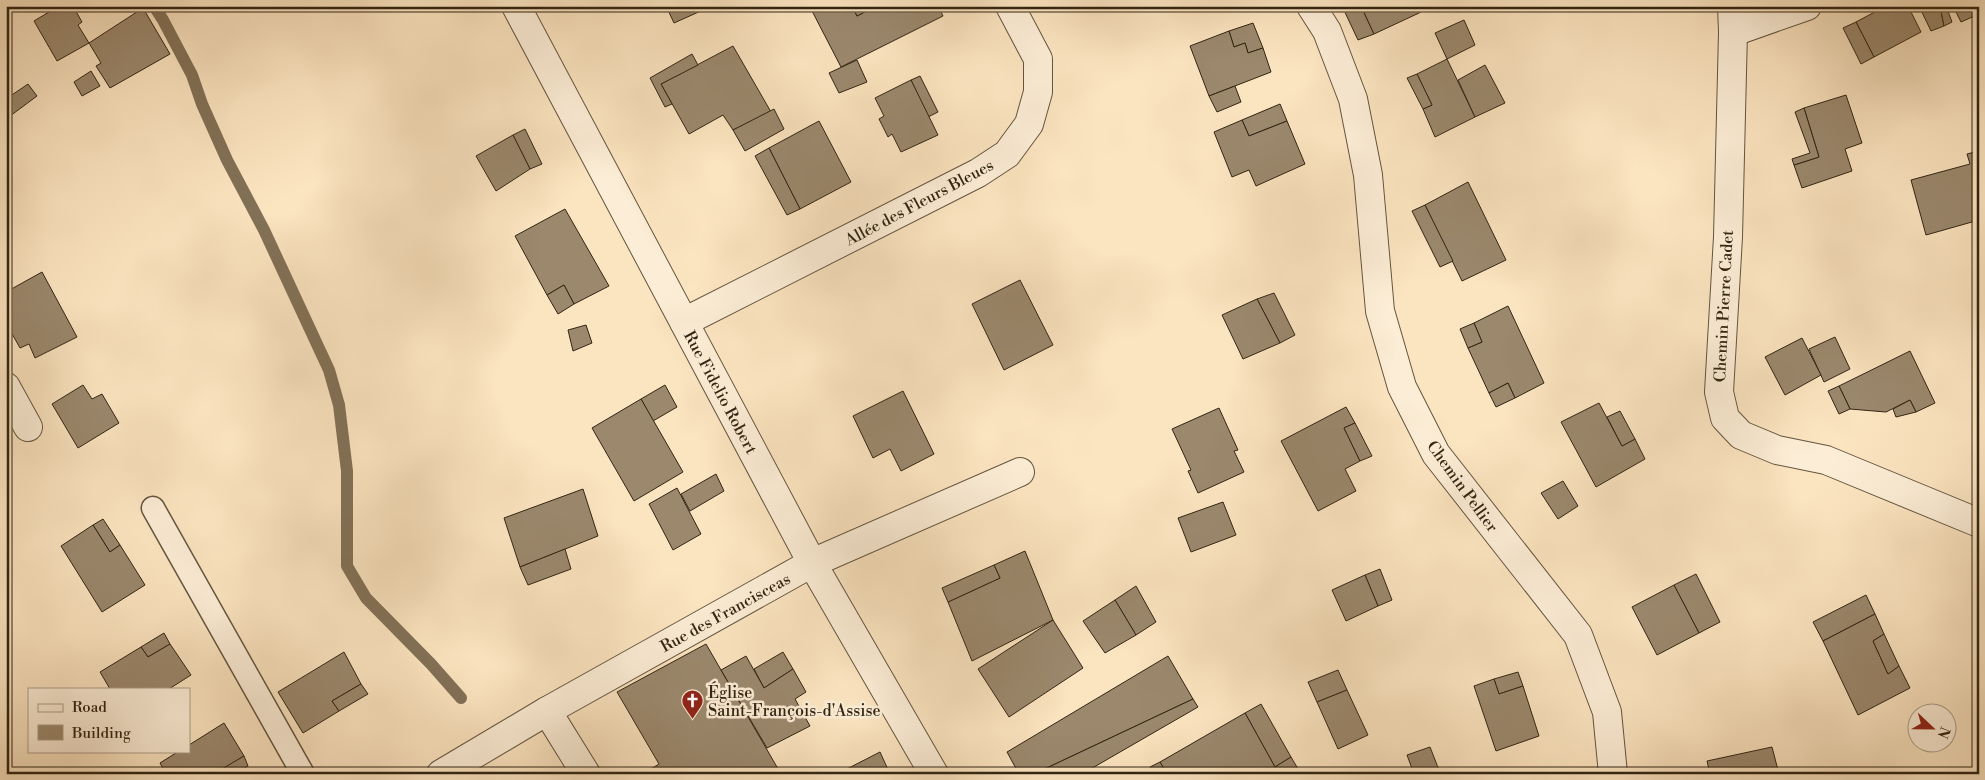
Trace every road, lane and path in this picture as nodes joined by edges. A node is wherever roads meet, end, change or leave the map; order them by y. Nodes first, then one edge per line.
1 (516, 6) edge
2 (1010, 6) edge
3 (1311, 6) edge
4 (1807, 6) edge
5 (1733, 19) edge
6 (684, 322) junction
7 (6, 387) edge
8 (28, 427) dead end
9 (1020, 472) dead end
10 (152, 508) dead end
11 (1979, 523) edge
12 (812, 563) junction
13 (547, 711) junction
14 (303, 774) edge
15 (441, 774) edge
16 (586, 774) edge
17 (934, 774) edge
18 (1613, 774) edge

1 - 6 street, Rue Fidelio Robert
2 - 6 street, Allée des Fleurs Bleues
3 - 18 street, Chemin Pellier
4 - 5 street
5 - 11 street, Chemin Pierre Cadet
6 - 12 street, Rue Fidelio Robert
7 - 8 street
9 - 12 street, Rue des Francisceas
10 - 14 lane
12 - 13 street, Rue des Francisceas
12 - 17 street, Rue Fidelio Robert
13 - 15 street, Rue des Francisceas
13 - 16 street

